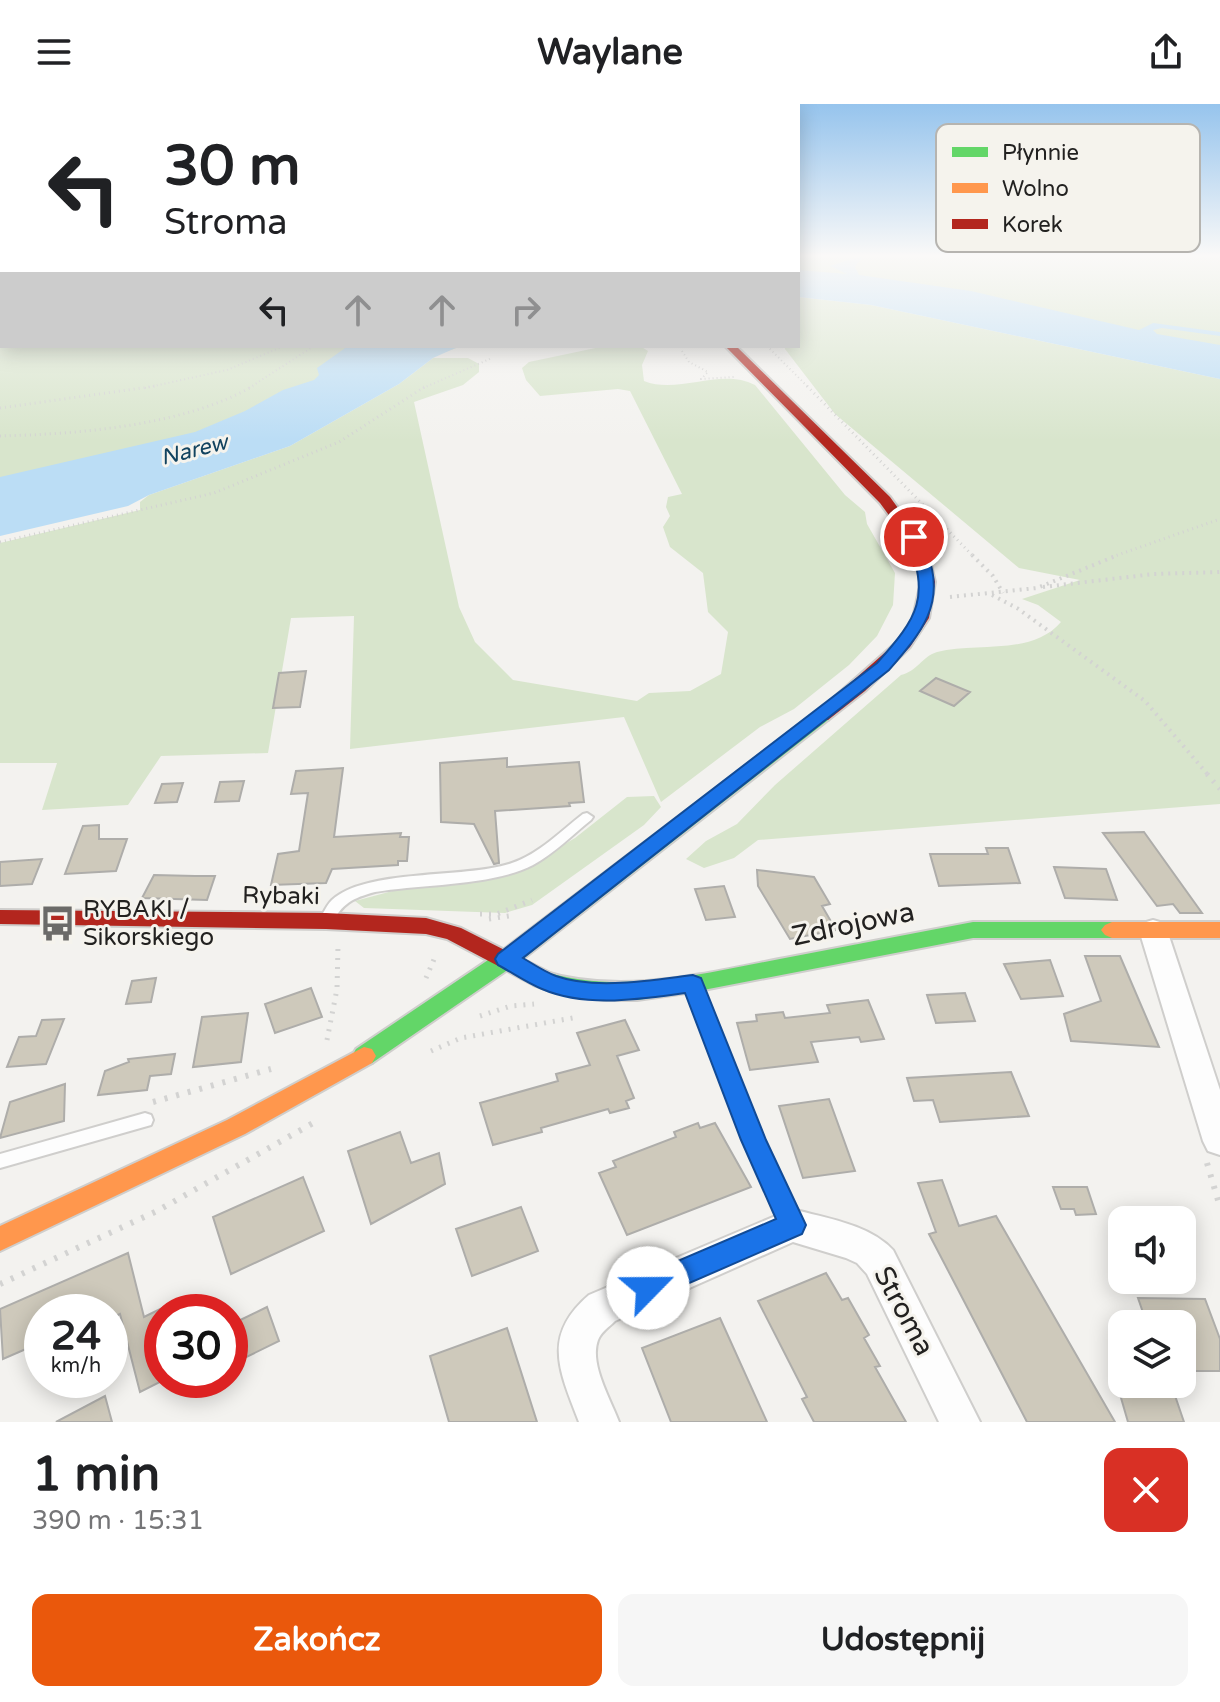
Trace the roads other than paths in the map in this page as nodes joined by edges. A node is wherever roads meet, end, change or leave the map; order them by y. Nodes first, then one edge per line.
1 (732, 348) edge
2 (587, 817) dead end
3 (0, 917) edge
4 (332, 928) junction
5 (1153, 930) junction
6 (1220, 930) edge
7 (506, 959) junction
8 (693, 984) junction
9 (145, 1113) road end
10 (1213, 1151) edge
11 (0, 1161) edge
12 (792, 1225) junction
13 (0, 1239) edge
14 (599, 1422) edge
15 (960, 1422) edge

1 - 7 street
2 - 4 lane
3 - 4 street, Rybaki
4 - 7 street, Rybaki
5 - 6 street, Zdrojowa
5 - 8 street, Zdrojowa
5 - 10 street
7 - 8 street, Zdrojowa
7 - 13 street
8 - 12 lane
9 - 11 lane
12 - 14 street
12 - 15 street, Stroma

